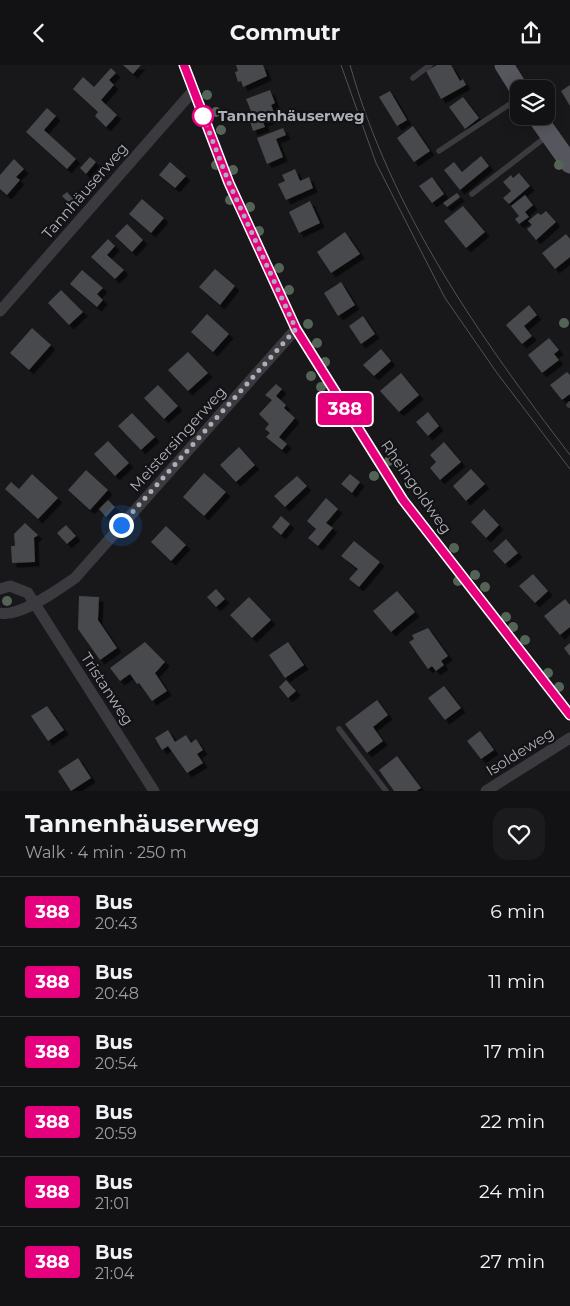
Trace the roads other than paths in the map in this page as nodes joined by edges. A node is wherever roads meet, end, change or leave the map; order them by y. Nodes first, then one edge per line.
1 (184, 65) edge
2 (430, 65) edge
3 (504, 65) edge
4 (413, 78) dead end
5 (513, 80) edge
6 (193, 91) junction
7 (510, 104) edge
8 (542, 125) edge
9 (549, 134) junction
10 (440, 151) dead end
11 (570, 164) edge
12 (472, 194) dead end
13 (0, 311) edge
14 (296, 329) junction
15 (0, 589) edge
16 (34, 603) junction
17 (0, 613) edge
18 (570, 715) edge
19 (339, 729) dead end
20 (570, 738) edge
21 (154, 791) edge
22 (386, 791) edge
23 (486, 791) edge

1 - 6 street, Rheingoldweg
2 - 4 lane
3 - 5 main road
6 - 13 street, Tannhäuserweg
6 - 14 street, Rheingoldweg
7 - 10 lane
8 - 9 main road
9 - 11 main road
9 - 12 lane
14 - 16 street, Meistersingerweg
14 - 18 street, Rheingoldweg
15 - 16 street
16 - 17 street, Meistersingerweg
16 - 21 street, Tristanweg
19 - 22 lane
20 - 23 street, Isoldeweg

